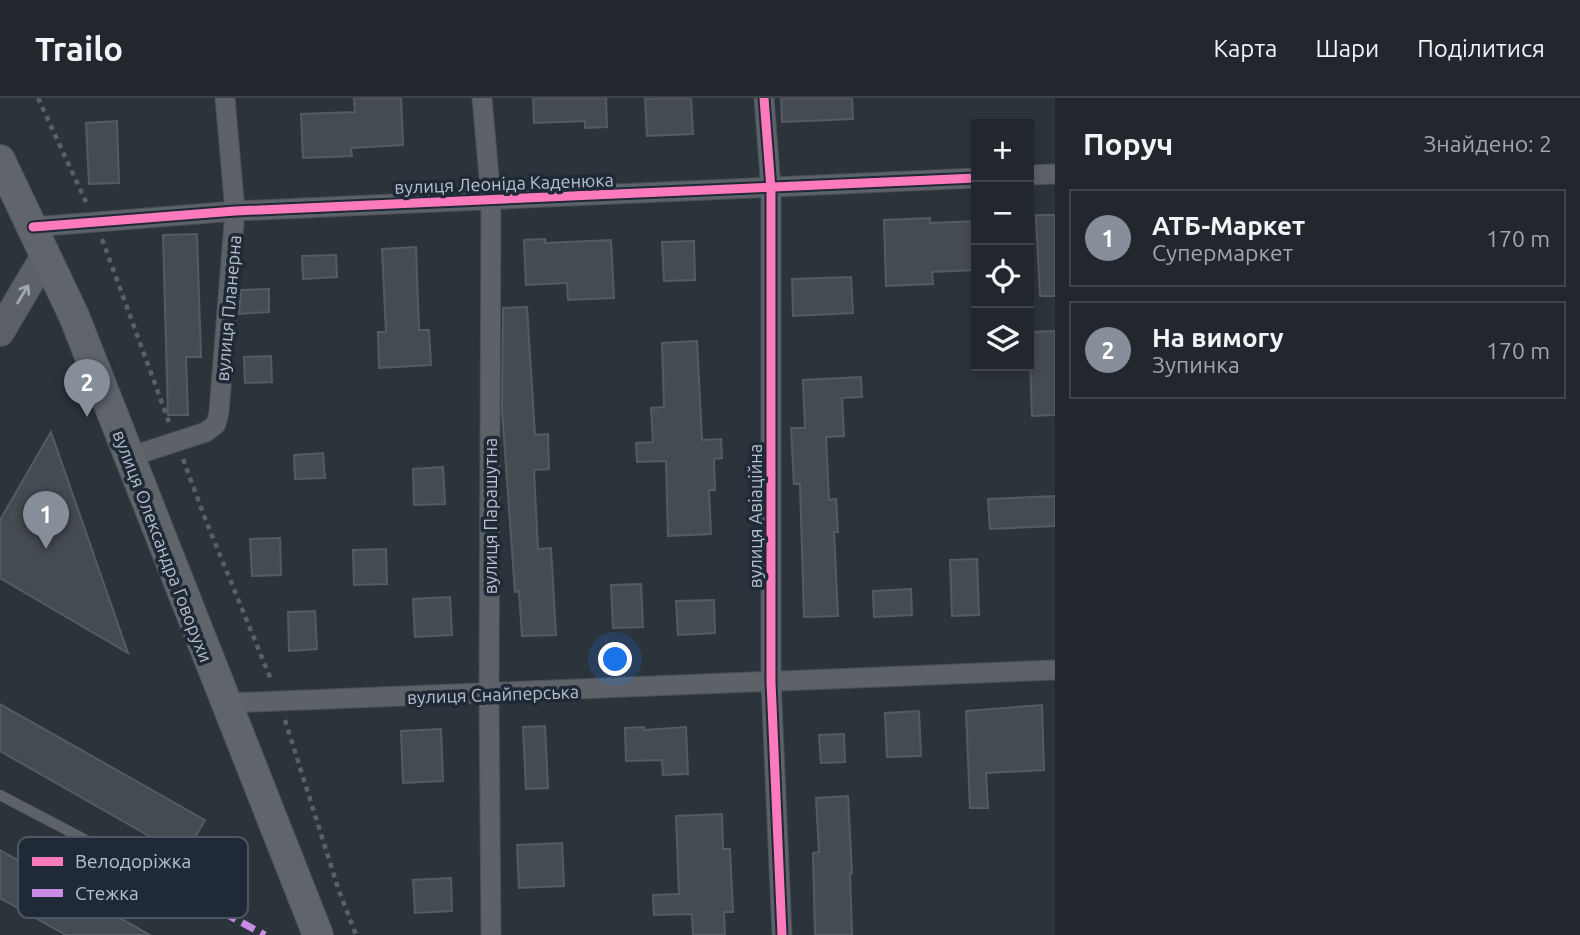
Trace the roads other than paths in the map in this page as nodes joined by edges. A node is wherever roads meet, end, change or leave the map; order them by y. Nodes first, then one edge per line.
1 (225, 98) edge
2 (482, 98) edge
3 (764, 98) edge
4 (1055, 174) edge
5 (1034, 175) edge
6 (971, 178) edge
7 (2, 180) edge
8 (771, 188) junction
9 (491, 199) junction
10 (235, 211) junction
11 (33, 227) junction
12 (45, 256) junction
13 (0, 332) edge
14 (128, 457) junction
15 (1055, 670) edge
16 (771, 682) junction
17 (489, 695) junction
18 (226, 704) junction
19 (0, 795) edge
20 (80, 837) edge
21 (318, 935) edge
22 (491, 935) edge
23 (782, 935) edge

1 - 10 street, вулиця Планерна
2 - 9 street, вулиця Парашутна
3 - 8 street, вулиця Авіаційна
4 - 5 street
6 - 8 street, вулиця Леоніда Каденюка
7 - 11 main road, вулиця Олександра Говорухи
8 - 9 street, вулиця Леоніда Каденюка
8 - 16 street, вулиця Авіаційна
9 - 10 street, вулиця Леоніда Каденюка
9 - 17 street, вулиця Парашутна
10 - 11 street, вулиця Леоніда Каденюка
10 - 14 street, вулиця Планерна
11 - 12 main road, вулиця Олександра Говорухи
13 -> 12 street
12 - 14 main road, вулиця Олександра Говорухи
14 - 18 main road, вулиця Олександра Говорухи
15 - 16 street, вулиця Снайперська
16 - 17 street, вулиця Снайперська
16 - 23 street, вулиця Авіаційна
17 - 18 street, вулиця Снайперська
17 - 22 street, вулиця Парашутна
18 - 21 main road, вулиця Олександра Говорухи
19 - 20 lane

